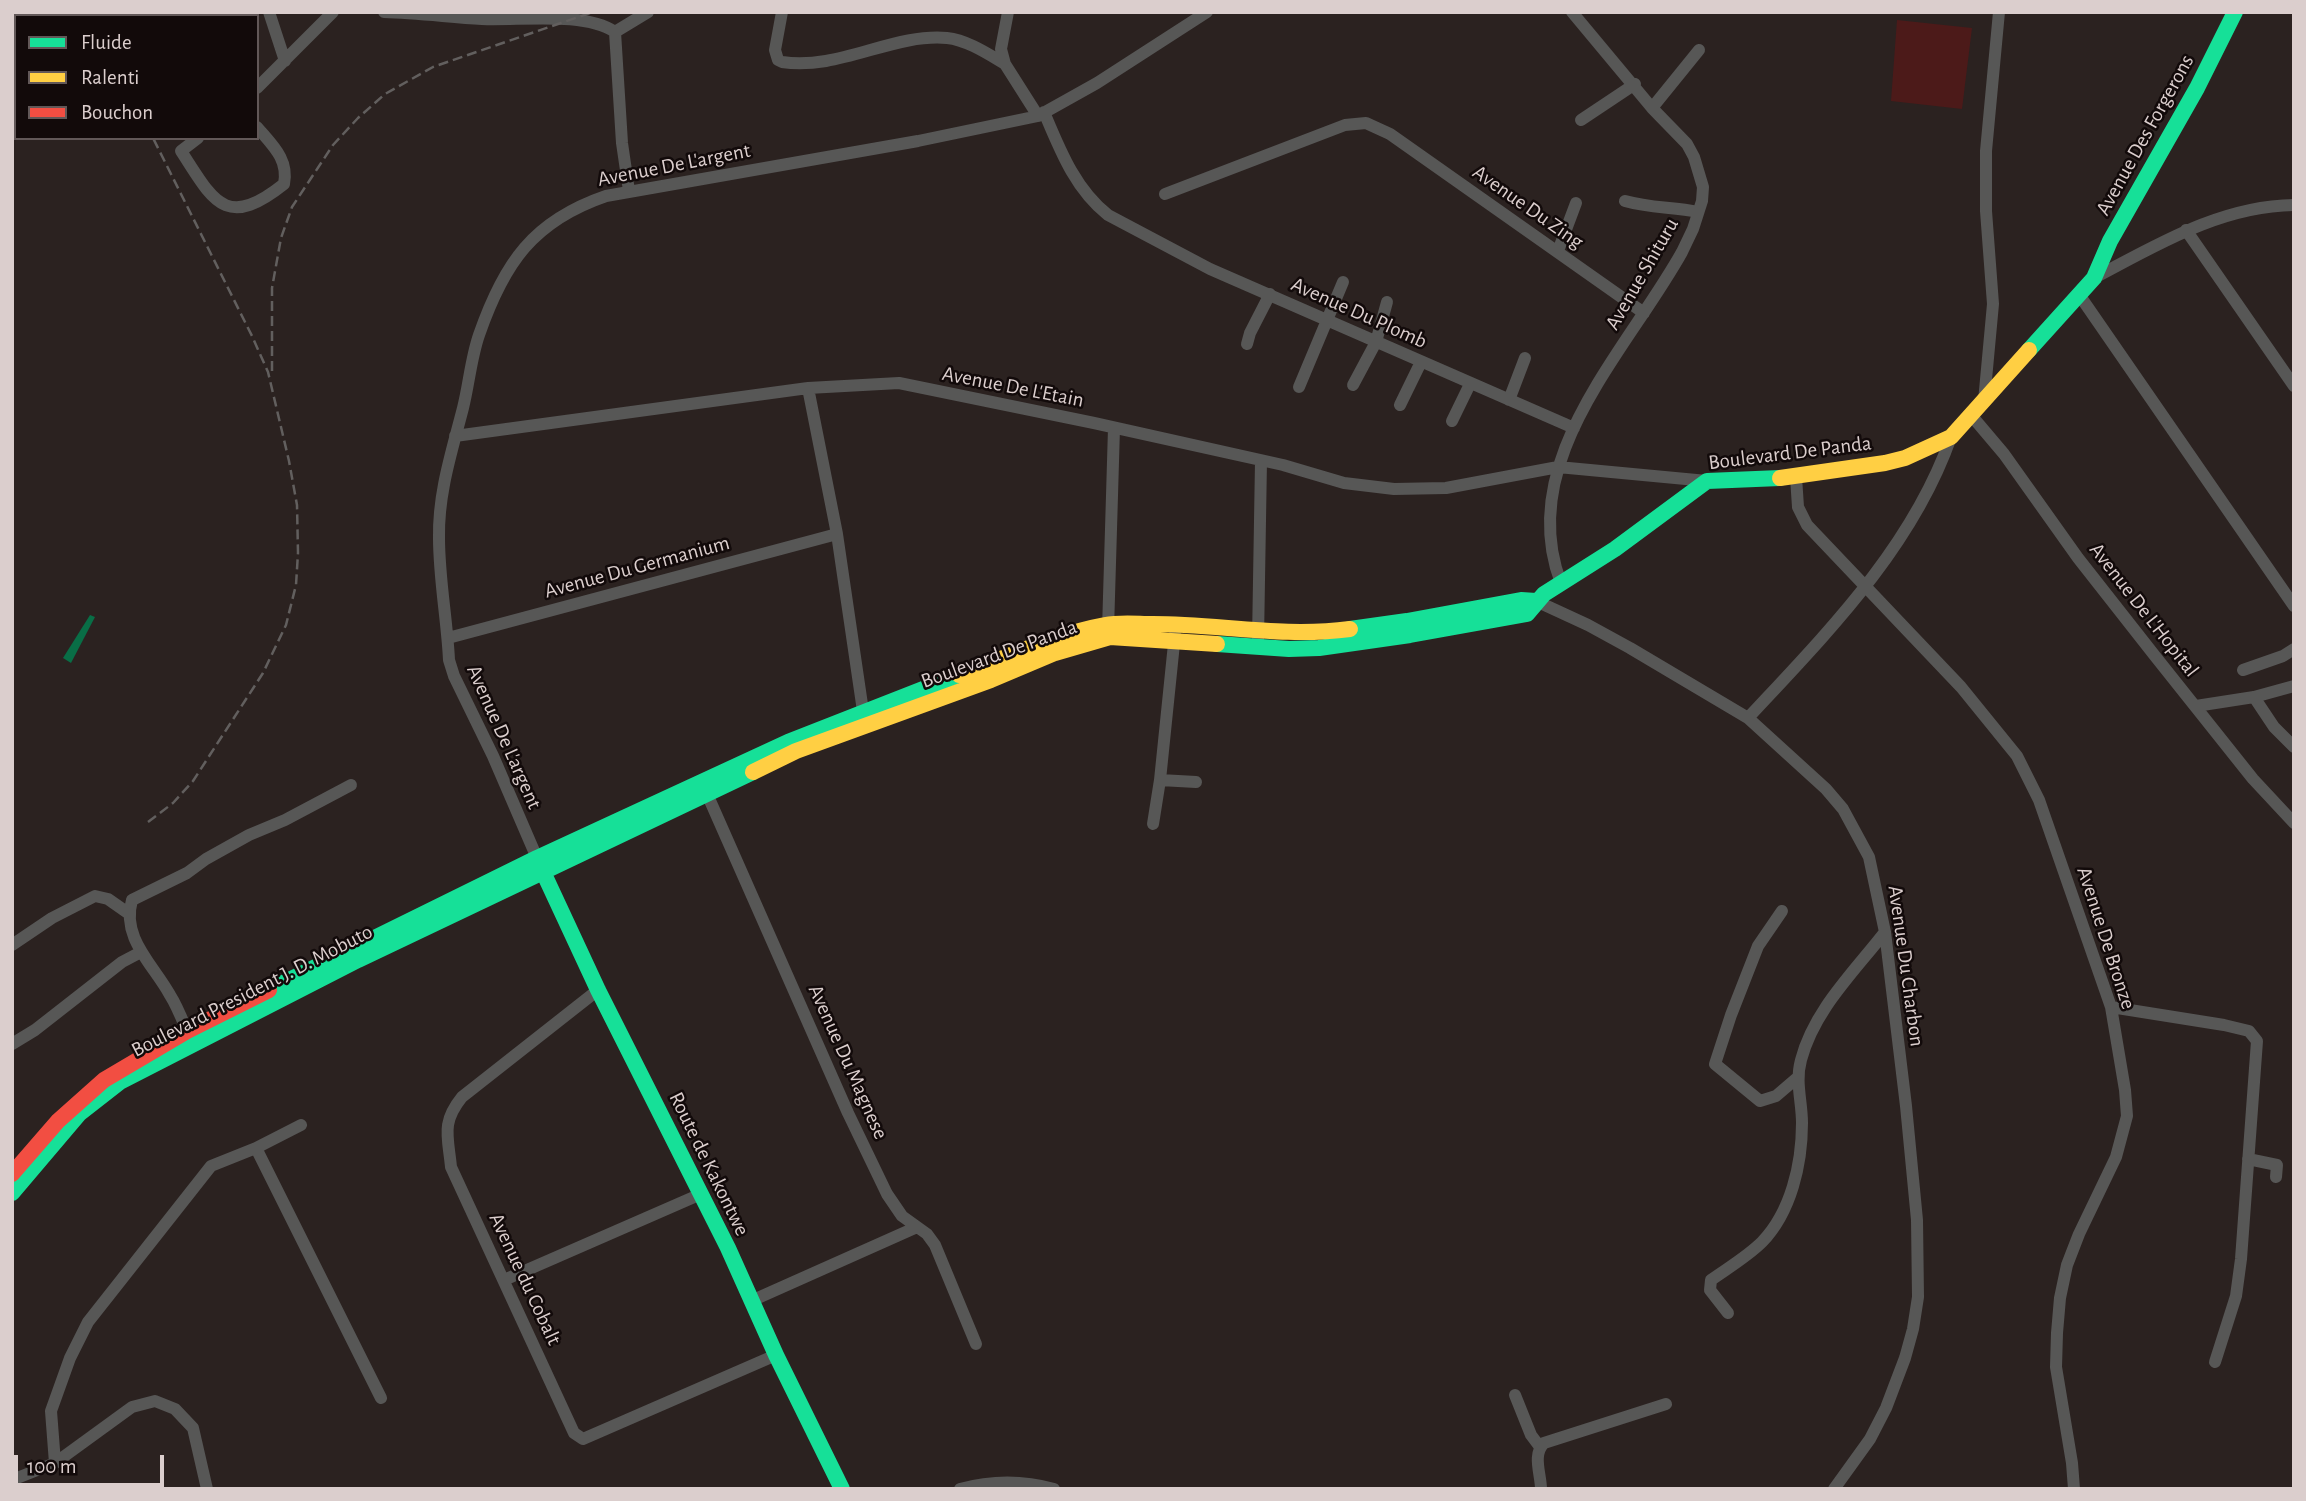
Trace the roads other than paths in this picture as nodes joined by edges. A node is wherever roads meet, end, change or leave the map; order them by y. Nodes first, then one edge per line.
1 (268, 12) edge
2 (333, 12) edge
3 (384, 12) edge
4 (648, 12) edge
5 (782, 12) edge
6 (1008, 12) edge
7 (1207, 12) edge
8 (1572, 12) edge
9 (1998, 12) edge
10 (2235, 12) edge
11 (615, 32) junction
12 (1699, 50) dead end
13 (285, 61) junction
14 (1005, 64) junction
15 (1634, 84) junction
16 (259, 86) edge
17 (1652, 108) junction
18 (1041, 114) junction
19 (1581, 120) dead end
20 (259, 129) edge
21 (195, 140) edge
22 (629, 191) junction
23 (1165, 194) dead end
24 (1625, 201) dead end
25 (1576, 203) dead end
26 (2294, 205) edge
27 (1698, 212) junction
28 (2186, 230) junction
29 (1558, 251) junction
30 (2094, 278) junction
31 (1343, 282) dead end
32 (1270, 294) junction
33 (2080, 296) junction
34 (1387, 302) dead end
35 (1644, 313) junction
36 (1328, 321) junction
37 (1376, 342) junction
38 (1247, 344) dead end
39 (1525, 358) dead end
40 (1420, 362) junction
41 (1471, 384) junction
42 (1353, 385) dead end
43 (2294, 386) edge
44 (1299, 387) dead end
45 (808, 388) junction
46 (1509, 400) junction
47 (1984, 401) junction
48 (1400, 405) dead end
49 (1971, 415) junction
50 (1452, 421) dead end
51 (1114, 428) junction
52 (1574, 428) junction
53 (455, 436) junction
54 (1951, 437) junction
55 (1261, 461) junction
56 (1558, 467) junction
57 (1796, 477) junction
58 (1707, 481) junction
59 (837, 534) junction
60 (1561, 583) junction
61 (1865, 586) junction
62 (1536, 601) junction
63 (2294, 606) edge
64 (1178, 624) junction
65 (1109, 630) junction
66 (448, 638) junction
67 (1258, 640) junction
68 (1173, 642) junction
69 (2294, 649) edge
70 (2243, 670) dead end
71 (2294, 686) edge
72 (2254, 697) junction
73 (2196, 706) junction
74 (1748, 718) junction
75 (864, 719) junction
76 (2294, 747) edge
77 (1160, 780) junction
78 (1196, 782) dead end
79 (351, 785) dead end
80 (705, 789) junction
81 (2294, 823) edge
82 (1153, 824) dead end
83 (540, 864) junction
84 (1782, 911) dead end
85 (128, 913) junction
86 (1885, 932) junction
87 (12, 945) edge
88 (141, 952) junction
89 (598, 990) junction
90 (281, 991) junction
91 (2111, 1007) junction
92 (187, 1031) junction
93 (12, 1044) edge
94 (1797, 1078) junction
95 (301, 1125) dead end
96 (256, 1148) junction
97 (2248, 1159) junction
98 (12, 1174) edge
99 (2276, 1177) dead end
100 (12, 1193) edge
101 (701, 1194) junction
102 (917, 1227) junction
103 (504, 1280) junction
104 (751, 1301) junction
105 (1728, 1313) dead end
106 (975, 1344) dead end
107 (776, 1355) junction
108 (2215, 1362) dead end
109 (1515, 1395) dead end
110 (381, 1398) dead end
111 (1666, 1404) dead end
112 (1540, 1447) junction
113 (55, 1463) junction
114 (12, 1480) edge
115 (207, 1489) edge
116 (842, 1489) edge
117 (960, 1489) edge
118 (1054, 1489) edge
119 (1541, 1489) edge
120 (1834, 1489) edge
121 (2074, 1489) edge

1 - 13 street
2 - 13 street
3 - 11 street
4 - 11 street
5 - 14 street
6 - 14 street
7 - 18 street, Avenue De L'argent
8 - 15 street, Avenue Shituru
9 - 47 street
10 - 30 street, Avenue Des Forgerons
11 - 22 street
12 - 17 street
13 - 16 street
14 - 18 street, Avenue Du Plomb
15 - 17 street, Avenue Shituru
15 - 19 street
17 - 27 street, Avenue Shituru
18 - 22 street, Avenue De L'argent
18 - 32 street, Avenue Du Plomb
20 - 21 street
22 - 53 street, Avenue De L'argent
23 - 29 street, Avenue Du Zing
24 - 27 street
25 - 29 street
26 - 28 street
27 - 35 street, Avenue Shituru
28 - 30 street
28 - 43 street
29 - 35 street, Avenue Du Zing
30 - 33 street, Boulevard De Panda
31 - 36 street
32 - 36 street, Avenue Du Plomb
32 - 38 street
33 - 47 street, Boulevard De Panda
33 - 63 street
34 - 37 street
35 - 52 street, Avenue Shituru
36 - 37 street, Avenue Du Plomb
36 - 44 street
37 - 40 street, Avenue Du Plomb
37 - 42 street
39 - 46 street
40 - 41 street, Avenue Du Plomb
40 - 48 street
41 - 46 street, Avenue Du Plomb
41 - 50 street
45 - 51 street, Avenue De L'Etain
45 - 53 street, Avenue De L'Etain
45 - 59 street
46 - 52 street, Avenue Du Plomb
47 - 49 street, Boulevard De Panda
49 - 54 street, Boulevard De Panda
49 - 73 street, Avenue De L'Hopital
51 - 55 street, Avenue De L'Etain
51 - 65 street
52 - 56 street, Avenue Shituru
53 - 66 street, Avenue De L'argent
54 - 57 street, Boulevard De Panda
54 - 61 street
55 - 56 street, Avenue De L'Etain
55 - 67 street
56 - 58 street, Avenue De L'Etain
56 - 60 street, Avenue Shituru
57 - 58 street, Boulevard De Panda
57 - 61 street, Avenue De Bronze
58 - 60 street, Boulevard De Panda
59 - 66 street, Avenue Du Germanium
59 - 75 street
60 - 62 street, Boulevard De Panda
61 - 74 street
61 - 91 street, Avenue De Bronze
62 - 67 street, Boulevard De Panda
62 - 74 street, Avenue Du Charbon
64 - 65 street, Boulevard De Panda
64 - 67 street, Boulevard De Panda
64 - 68 street
65 - 68 street, Boulevard De Panda
65 - 75 street, Boulevard De Panda
66 - 83 street, Avenue De L'argent
67 - 68 street, Boulevard De Panda
68 - 77 street
69 - 70 street
71 - 72 street
72 - 73 street
72 - 76 street
73 - 81 street, Avenue De L'Hopital
74 - 86 street, Avenue Du Charbon
75 - 80 street, Boulevard De Panda
77 - 78 street
77 - 82 street
79 - 85 street
80 - 83 street, Boulevard De Panda
80 - 102 street, Avenue Du Magnese
83 - 89 street, Route de Kakontwe
83 - 90 street, Boulevard President J. D. Mobuto
84 - 94 street
85 - 87 street
85 - 88 street
86 - 94 street
86 - 120 street, Avenue Du Charbon
88 - 92 street
88 - 93 street
89 - 101 street, Route de Kakontwe
89 - 103 street, Avenue du Cobalt
90 - 92 street, Boulevard President J. D. Mobuto
90 - 100 street, Boulevard President J. D. Mobuto
91 - 97 street
91 - 121 street, Avenue De Bronze
92 - 98 street, Boulevard President J. D. Mobuto
94 - 105 street
95 - 96 street
96 - 110 street
96 - 113 street
97 - 99 street
97 - 108 street
101 - 103 street
101 - 104 street, Route de Kakontwe
102 - 104 street
102 - 106 street, Avenue Du Magnese
103 - 107 street, Avenue du Cobalt
104 - 107 street, Route de Kakontwe
107 - 116 street, Route de Kakontwe
109 - 112 street
111 - 112 street
112 - 119 street
113 - 114 street
113 - 115 street
117 - 118 street

